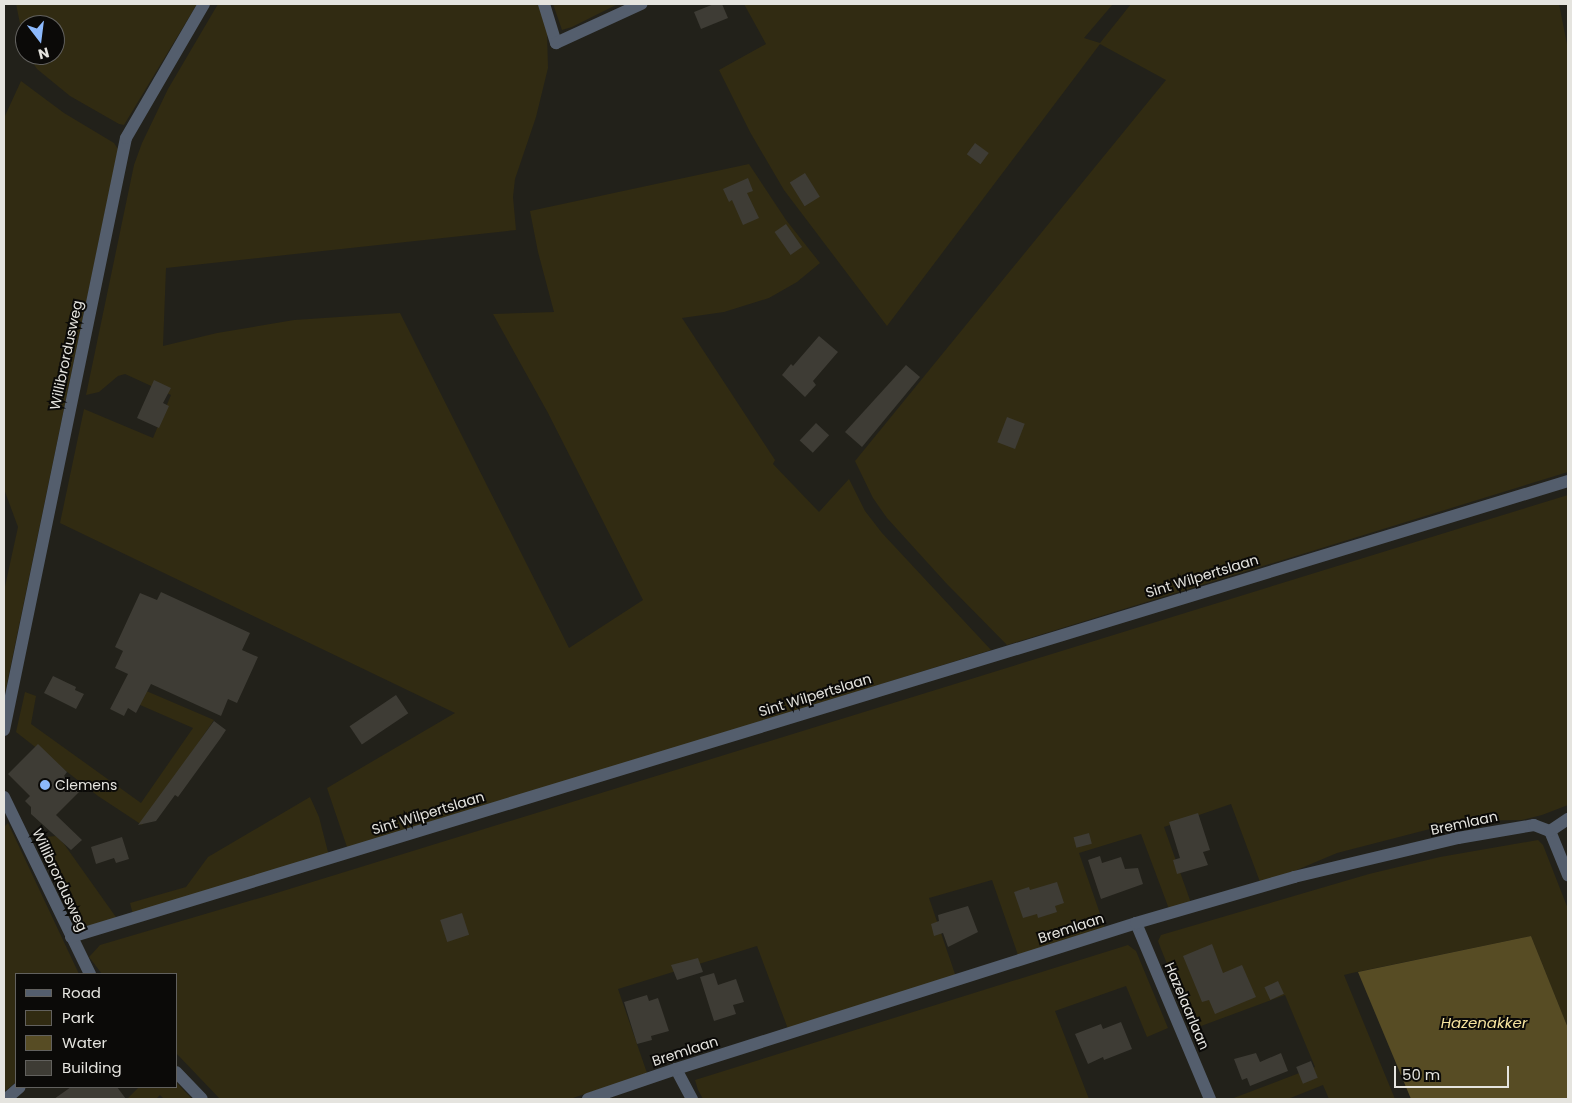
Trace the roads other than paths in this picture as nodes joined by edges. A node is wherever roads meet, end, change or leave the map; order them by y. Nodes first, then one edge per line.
1 (204, 4) edge
2 (544, 4) edge
3 (641, 4) edge
4 (1568, 481) edge
5 (4, 730) edge
6 (4, 797) edge
7 (7, 813) edge
8 (1568, 820) edge
9 (1550, 831) junction
10 (1568, 875) edge
11 (1136, 924) junction
12 (70, 937) junction
13 (89, 973) edge
14 (676, 1069) junction
15 (178, 1074) edge
16 (19, 1088) edge
17 (6, 1099) edge
18 (202, 1099) edge
19 (588, 1099) edge
20 (692, 1099) edge
21 (1210, 1099) edge

1 - 5 street, Willibrordusweg
2 - 3 street
4 - 12 street, Sint Wilpertslaan
6 - 7 street, Willibrordusweg
7 - 12 street, Willibrordusweg
8 - 9 street
9 - 10 street
9 - 11 street, Bremlaan
11 - 14 street, Bremlaan
11 - 21 street, Hazelaarlaan
12 - 13 street, Willibrordusweg
14 - 19 street, Bremlaan
14 - 20 street
15 - 18 street
16 - 17 street

